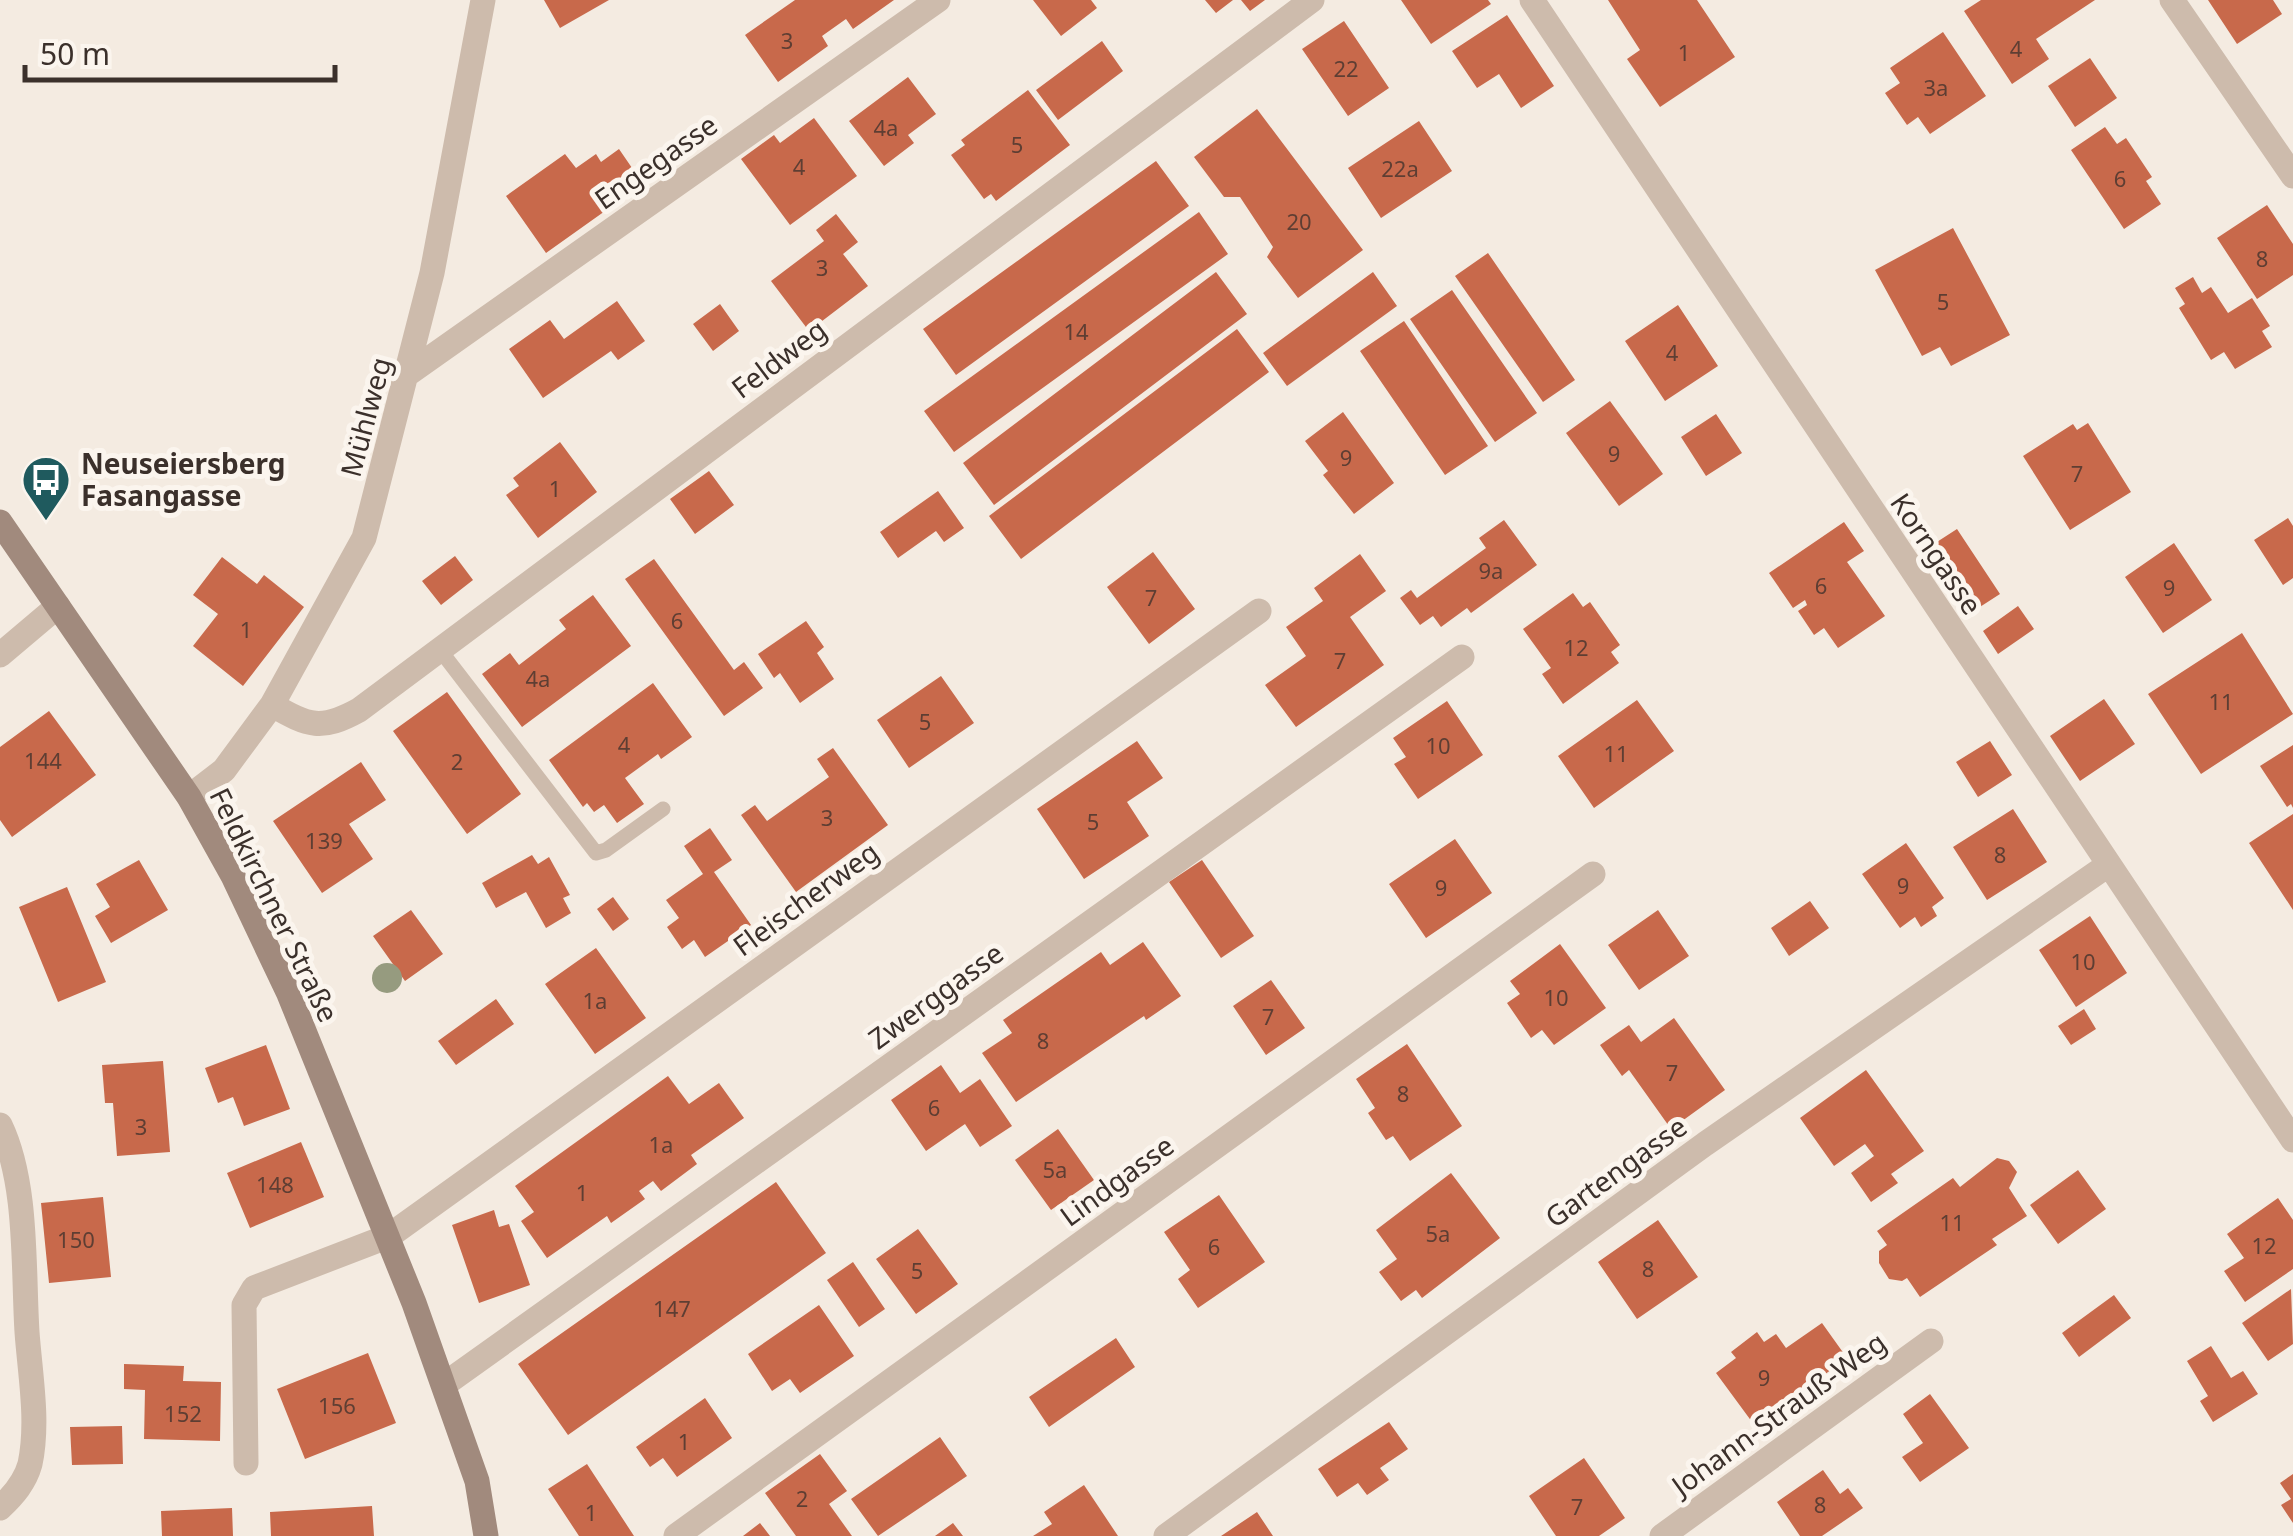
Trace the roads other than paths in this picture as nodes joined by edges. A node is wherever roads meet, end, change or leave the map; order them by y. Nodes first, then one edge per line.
1 (483, 0) edge
2 (938, 0) edge
3 (1312, 0) edge
4 (1532, 0) edge
5 (2172, 0) edge
6 (2293, 176) edge
7 (409, 374) junction
8 (0, 522) edge
9 (58, 606) junction
10 (1259, 611) dead end
11 (440, 650) junction
12 (0, 655) edge
13 (1462, 657) dead end
14 (272, 706) junction
15 (189, 797) junction
16 (663, 809) dead end
17 (2108, 865) junction
18 (1593, 874) dead end
19 (0, 1126) edge
20 (2293, 1140) edge
21 (388, 1236) junction
22 (1931, 1341) dead end
23 (445, 1384) junction
24 (246, 1463) dead end
25 (0, 1508) edge
26 (486, 1536) edge
27 (676, 1536) edge
28 (1166, 1536) edge
29 (1662, 1536) edge

1 - 7 street, Mühlweg
2 - 7 street, Engegasse
3 - 11 street, Feldweg
4 - 17 street, Korngasse
5 - 6 street
7 - 14 street, Mühlweg
8 - 9 street, Feldkirchner Straße
9 - 12 street
9 - 15 street, Feldkirchner Straße
10 - 21 street, Fleischerweg
11 - 14 street, Feldweg
11 - 16 lane
13 - 23 street, Zwerggasse
14 - 15 street, Mühlweg
15 - 21 street, Feldkirchner Straße
17 - 20 street, Korngasse
17 - 28 street, Gartengasse
18 - 27 street, Lindgasse
19 - 25 street
21 - 23 street, Feldkirchner Straße
21 - 24 street
22 - 29 street, Johann-Strauß-Weg
23 - 26 street, Feldkirchner Straße

